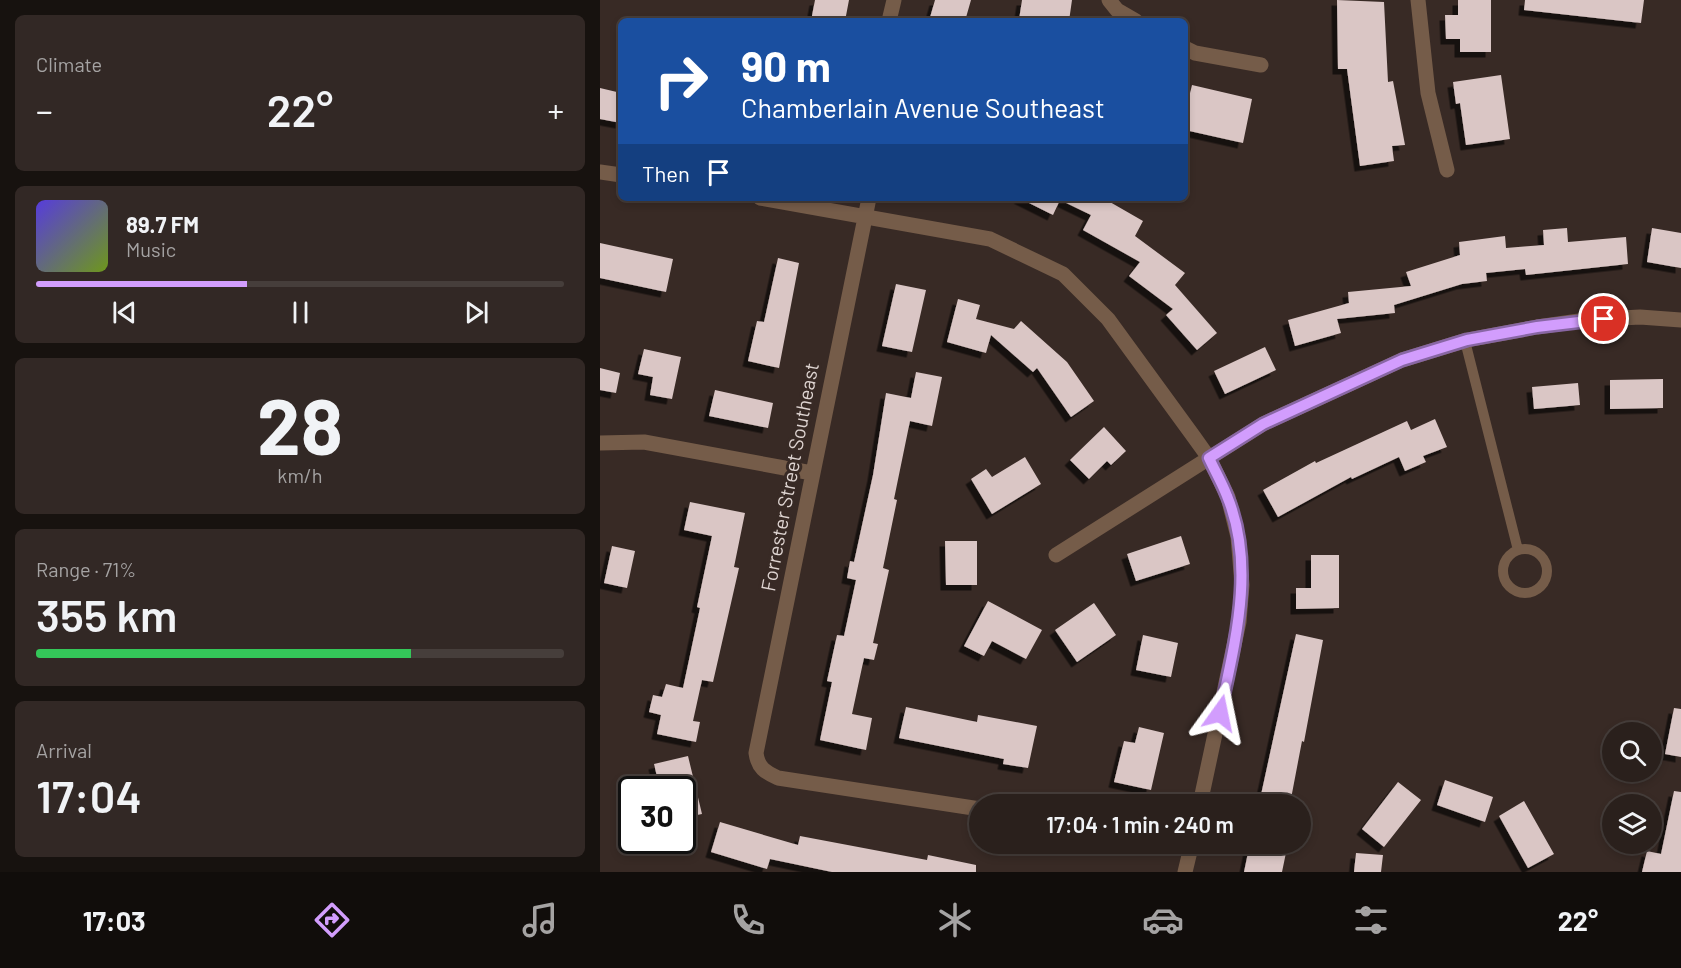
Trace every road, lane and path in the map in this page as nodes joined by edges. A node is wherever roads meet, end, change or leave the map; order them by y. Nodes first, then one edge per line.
1 (894, 0) edge
2 (1109, 0) edge
3 (1418, 0) edge
4 (890, 18) edge
5 (1131, 18) edge
6 (1188, 50) edge
7 (1261, 65) dead end
8 (1447, 170) dead end
9 (600, 172) edge
10 (618, 175) edge
11 (779, 201) edge
12 (868, 201) edge
13 (865, 215) junction
14 (1681, 320) edge
15 (1465, 341) junction
16 (600, 443) edge
17 (1209, 458) junction
18 (812, 473) junction
19 (1518, 550) junction
20 (1056, 555) dead end
21 (1202, 794) edge
22 (969, 807) edge
23 (1189, 854) edge
24 (1185, 872) edge

1 - 4 street
2 - 5 street
3 - 8 street
6 - 7 street
9 - 10 street
11 - 13 street
12 - 13 street, Forrester Street Southeast
13 - 17 street
13 - 18 street, Forrester Street Southeast
14 - 15 street
15 - 17 street
15 - 19 lane
16 - 18 street
17 - 20 street
17 - 21 street
18 - 22 street, Forrester Street Southeast
19 - 19 lane
23 - 24 street

